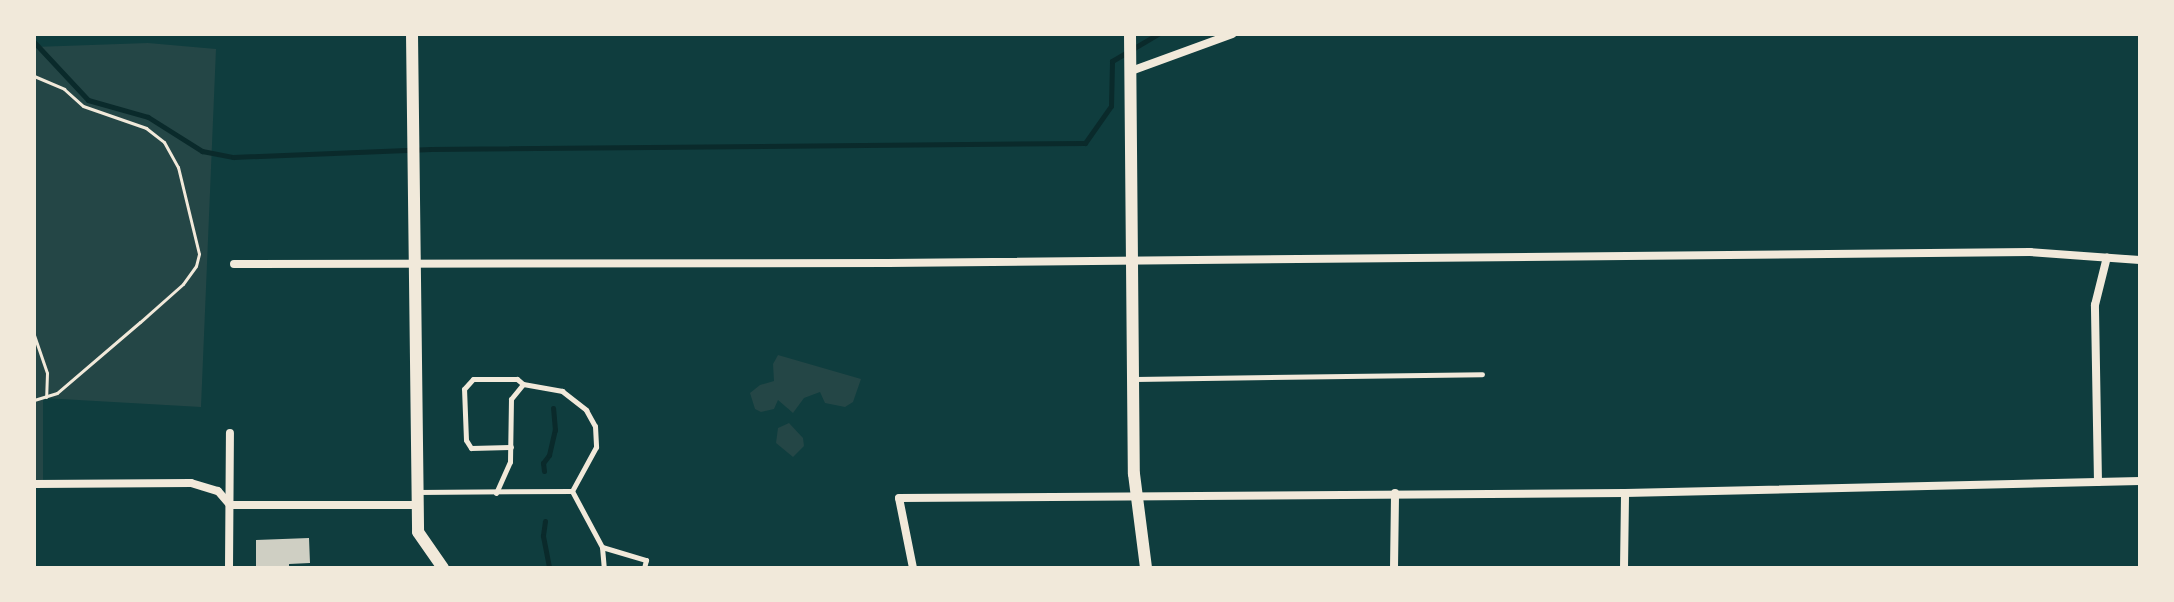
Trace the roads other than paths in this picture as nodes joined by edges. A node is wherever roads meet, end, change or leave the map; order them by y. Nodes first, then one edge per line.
1 (412, 34) edge
2 (1130, 34) edge
3 (1232, 34) edge
4 (1131, 66) junction
5 (2107, 257) junction
6 (1132, 260) junction
7 (2140, 260) edge
8 (416, 263) junction
9 (234, 264) dead end
10 (1482, 374) dead end
11 (1133, 379) junction
12 (523, 384) junction
13 (230, 433) dead end
14 (511, 447) junction
15 (2140, 481) edge
16 (2098, 482) junction
17 (34, 484) edge
18 (572, 491) junction
19 (496, 493) junction
20 (1395, 493) junction
21 (1625, 493) junction
22 (1136, 494) junction
23 (416, 498) junction
24 (230, 505) junction
25 (602, 547) junction
26 (229, 568) edge
27 (443, 568) edge
28 (604, 568) edge
29 (644, 568) edge
30 (913, 568) edge
31 (1146, 568) edge
32 (1394, 568) edge
33 (1624, 568) edge

1 - 8 street
2 - 4 street
3 - 4 street
4 - 6 street
5 - 6 street
5 - 7 street
5 - 16 street
6 - 8 street
6 - 11 street
8 - 9 street
8 - 23 street
10 - 11 lane
11 - 22 street
12 - 14 lane
12 - 14 lane
12 - 18 lane
13 - 24 street
14 - 19 lane
15 - 16 street
16 - 21 street
17 - 24 street
18 - 19 lane
18 - 25 lane
19 - 23 lane
20 - 21 street
20 - 22 street
20 - 32 street
21 - 33 street
22 - 30 street
22 - 31 street
23 - 24 street
23 - 27 street
24 - 26 street
25 - 28 lane
25 - 29 lane

